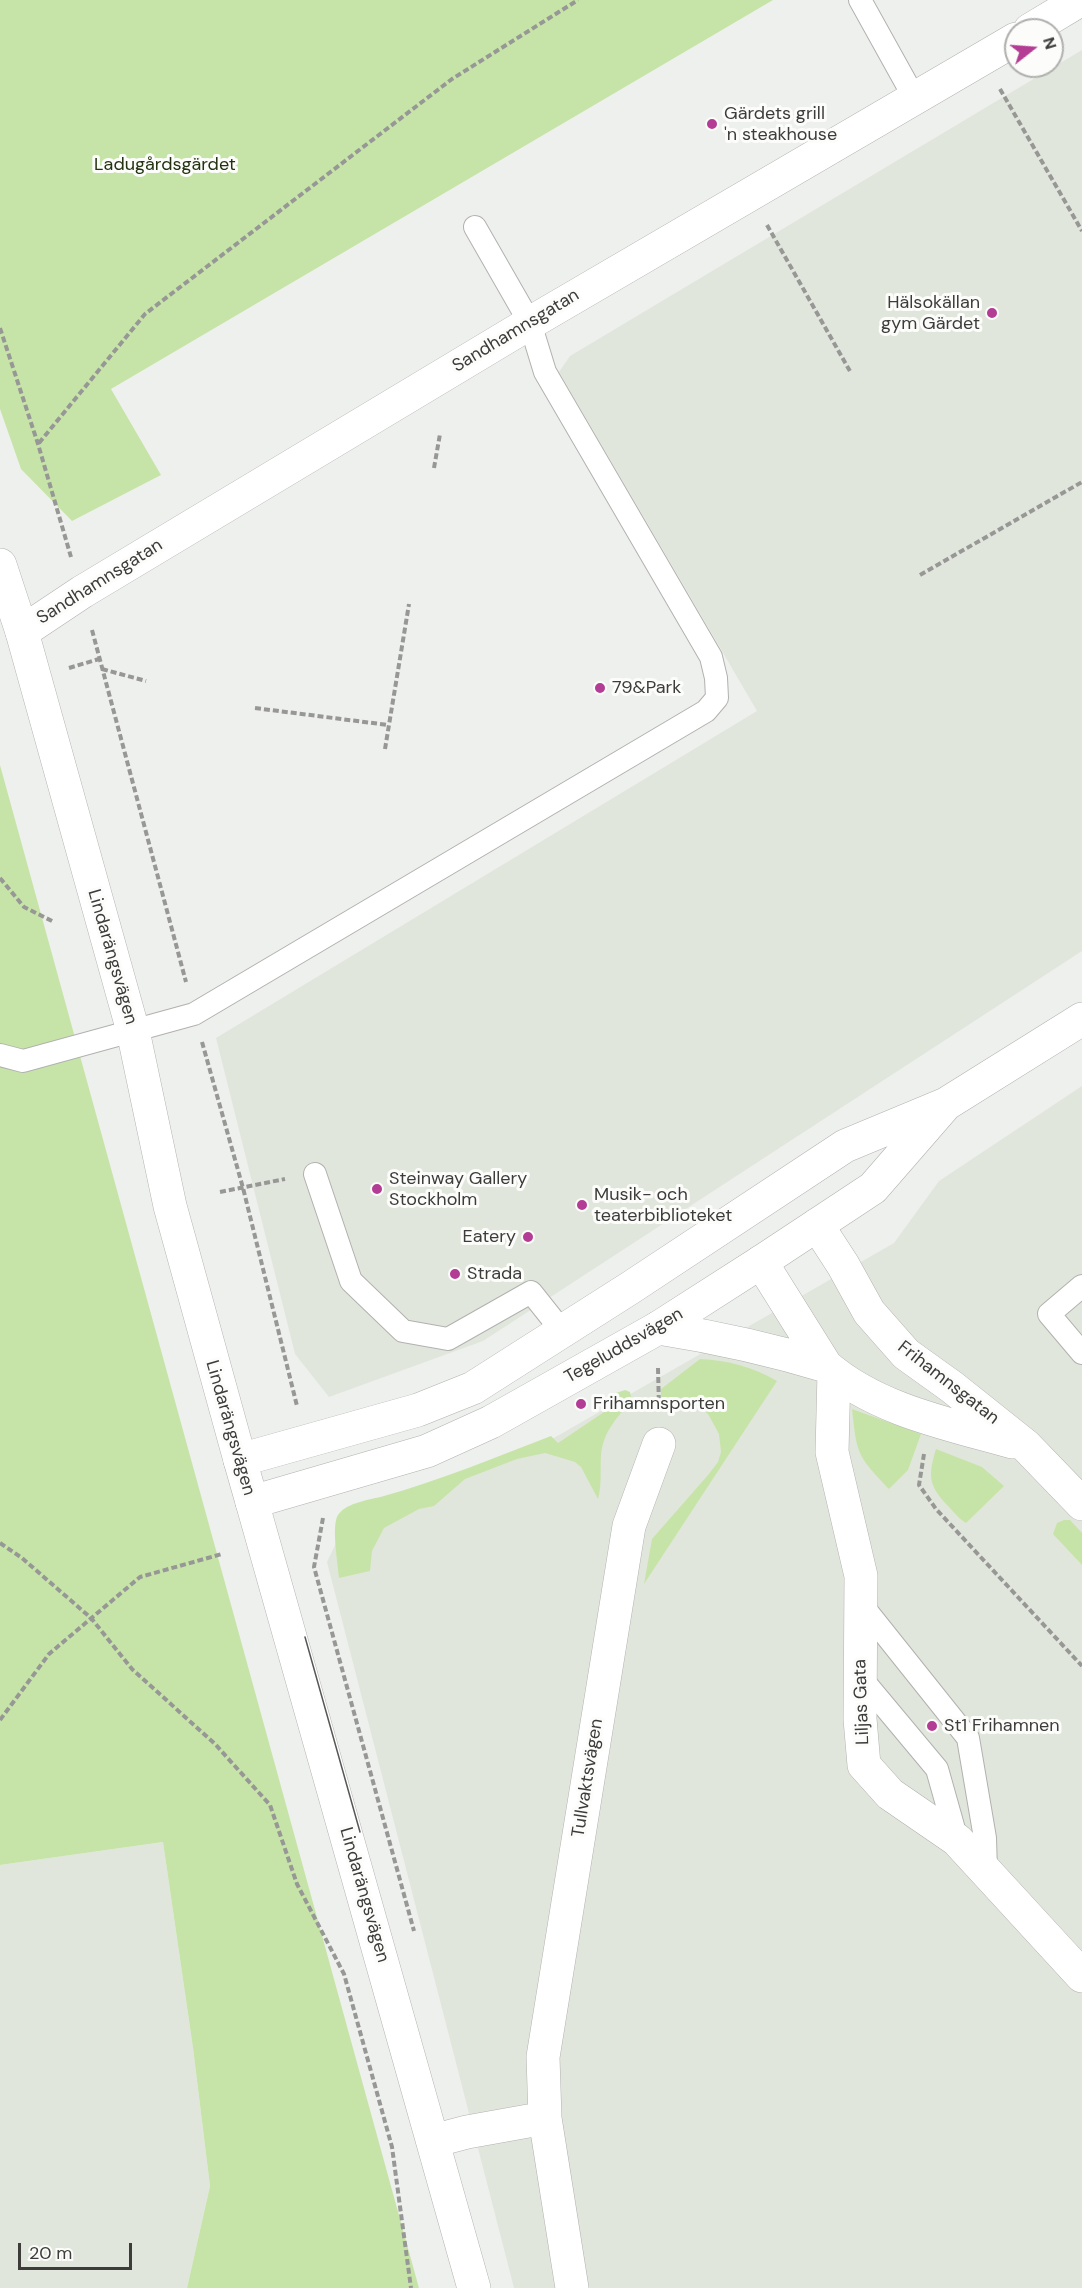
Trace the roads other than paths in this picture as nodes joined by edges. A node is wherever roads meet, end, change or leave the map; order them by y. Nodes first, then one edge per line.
1 (860, 0) edge
2 (1080, 0) edge
3 (1050, 18) edge
4 (1004, 46) edge
5 (915, 99) junction
6 (475, 227) dead end
7 (530, 323) junction
8 (0, 565) edge
9 (11, 631) edge
10 (1082, 1019) edge
11 (133, 1031) junction
12 (0, 1055) edge
13 (946, 1104) junction
14 (315, 1174) dead end
15 (791, 1182) junction
16 (736, 1218) junction
17 (817, 1225) junction
18 (761, 1262) junction
19 (1082, 1286) edge
20 (658, 1328) junction
21 (562, 1332) junction
22 (1078, 1342) edge
23 (830, 1369) junction
24 (660, 1444) road end
25 (1026, 1446) junction
26 (240, 1460) junction
27 (252, 1502) junction
28 (1082, 1504) edge
29 (861, 1604) junction
30 (861, 1678) junction
31 (957, 1840) junction
32 (986, 1871) junction
33 (1082, 1976) edge
34 (545, 2118) junction
35 (433, 2141) junction
36 (474, 2288) edge
37 (572, 2288) edge

1 - 5 lane
2 - 3 street
4 - 5 street, Sandhamnsgatan
5 - 7 street, Sandhamnsgatan
6 - 7 lane
7 - 9 street, Sandhamnsgatan
7 - 11 lane
8 - 9 street, Lindarängsvägen
9 - 11 street, Lindarängsvägen
10 - 13 street, Tegeluddsvägen
11 - 12 lane
11 - 26 street, Lindarängsvägen
13 - 15 street, Tegeluddsvägen
13 - 17 street, Tegeluddsvägen
14 - 21 lane
15 - 16 street, Tegeluddsvägen
15 - 17 street, Frihamnsgatan
16 - 18 street, Frihamnsgatan
16 - 21 street, Tegeluddsvägen
17 - 18 street, Tegeluddsvägen
17 - 25 street, Frihamnsgatan
18 - 20 street, Tegeluddsvägen
18 - 23 street, Frihamnsgatan
19 - 22 lane
20 - 23 street, Frihamnsgatan
20 - 27 street, Tegeluddsvägen
21 - 26 street, Tegeluddsvägen
23 - 25 street, Frihamnsgatan
23 - 29 street, Liljas Gata
24 - 34 street, Tullvaktsvägen
25 - 28 street, Frihamnsgatan
26 - 27 street, Lindarängsvägen
27 - 35 street, Lindarängsvägen
29 - 30 street, Liljas Gata
29 - 32 lane
30 - 31 lane
30 - 31 street, Liljas Gata
31 - 32 street, Liljas Gata
32 - 33 street, Liljas Gata
34 - 35 street
34 - 37 street, Tullvaktsvägen
35 - 36 street, Lindarängsvägen

